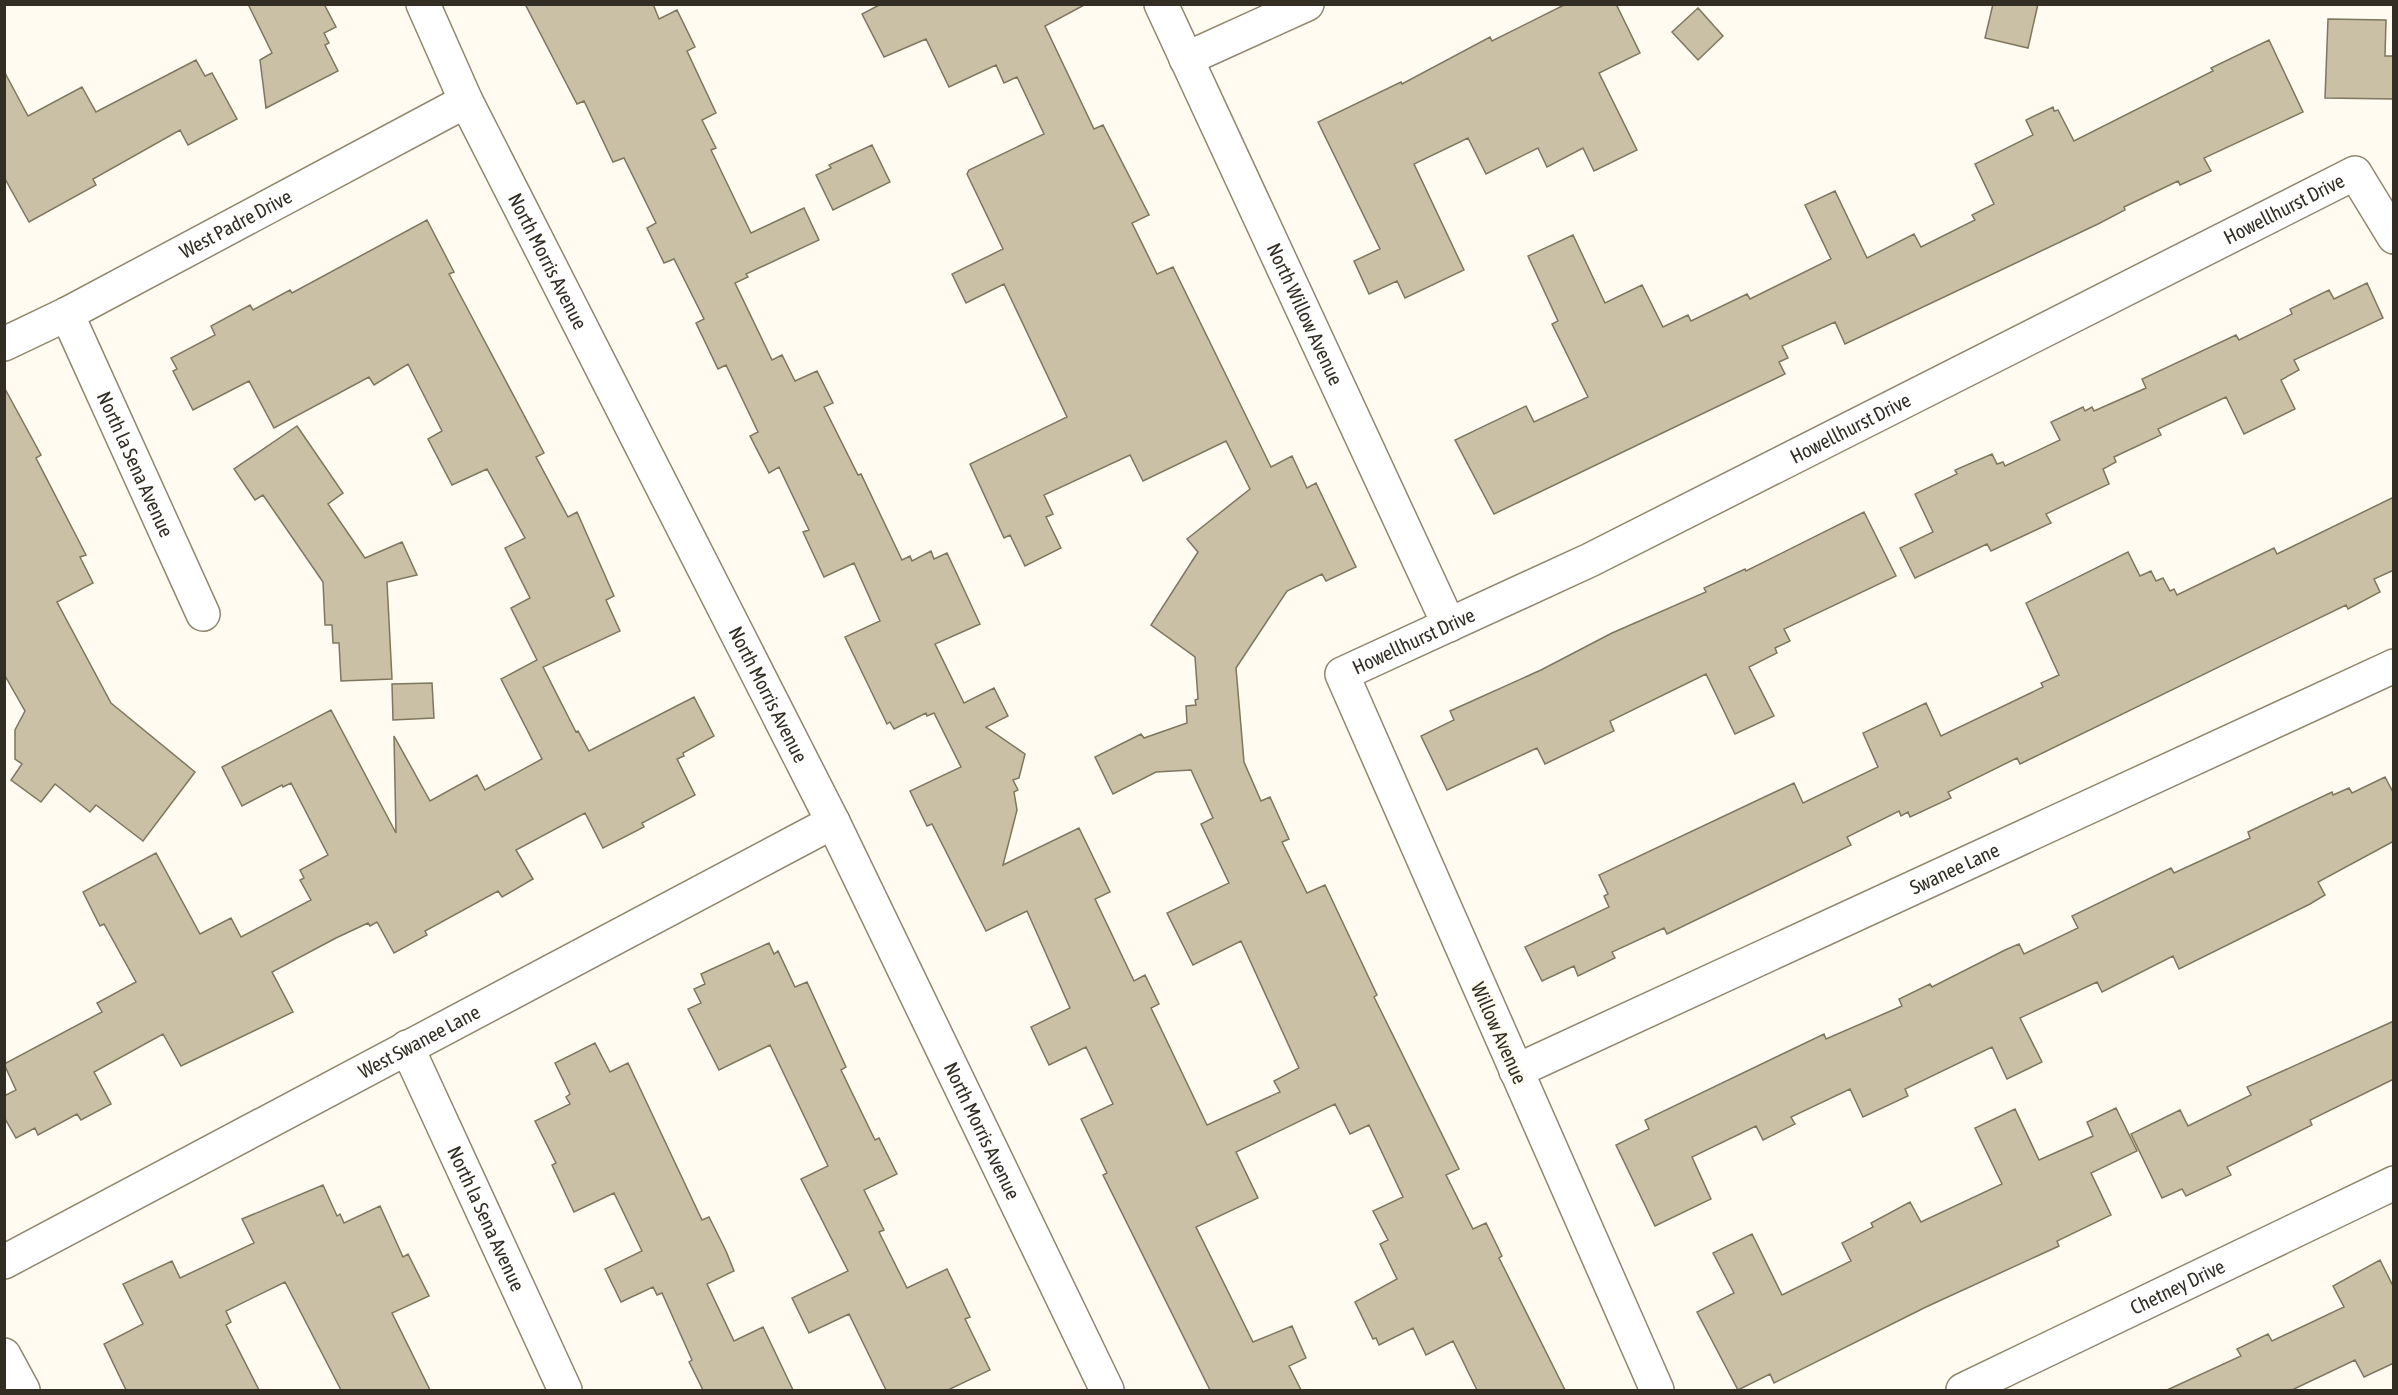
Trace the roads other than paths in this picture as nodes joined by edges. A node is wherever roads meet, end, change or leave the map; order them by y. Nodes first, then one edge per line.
1 (423, 4) edge
2 (1161, 4) edge
3 (1307, 4) edge
4 (1186, 59) junction
5 (466, 101) junction
6 (2394, 237) edge
7 (67, 314) junction
8 (4, 344) edge
9 (203, 614) dead end
10 (1449, 625) junction
11 (2394, 666) edge
12 (1342, 674) joint
13 (833, 822) junction
14 (407, 1047) junction
15 (1516, 1071) junction
16 (2394, 1183) edge
17 (4, 1262) edge
18 (4, 1355) edge
19 (23, 1390) edge
20 (565, 1390) edge
21 (1107, 1390) edge
22 (1657, 1390) edge
23 (1963, 1390) edge

1 - 5 street, North Morris Avenue
2 - 4 street, North Willow Avenue
3 - 4 street
4 - 10 street, North Willow Avenue
5 - 7 street, West Padre Drive
5 - 13 street, North Morris Avenue
6 - 10 street, Howellhurst Drive
7 - 8 street, West Padre Drive
7 - 9 street, North la Sena Avenue
10 - 12 street, Howellhurst Drive
11 - 15 street, Swanee Lane
12 - 15 street, Willow Avenue
13 - 14 street, West Swanee Lane
13 - 21 street, North Morris Avenue
14 - 17 street, West Swanee Lane
14 - 20 street, North la Sena Avenue
15 - 22 street, Willow Avenue
16 - 23 street, Chetney Drive
18 - 19 street

